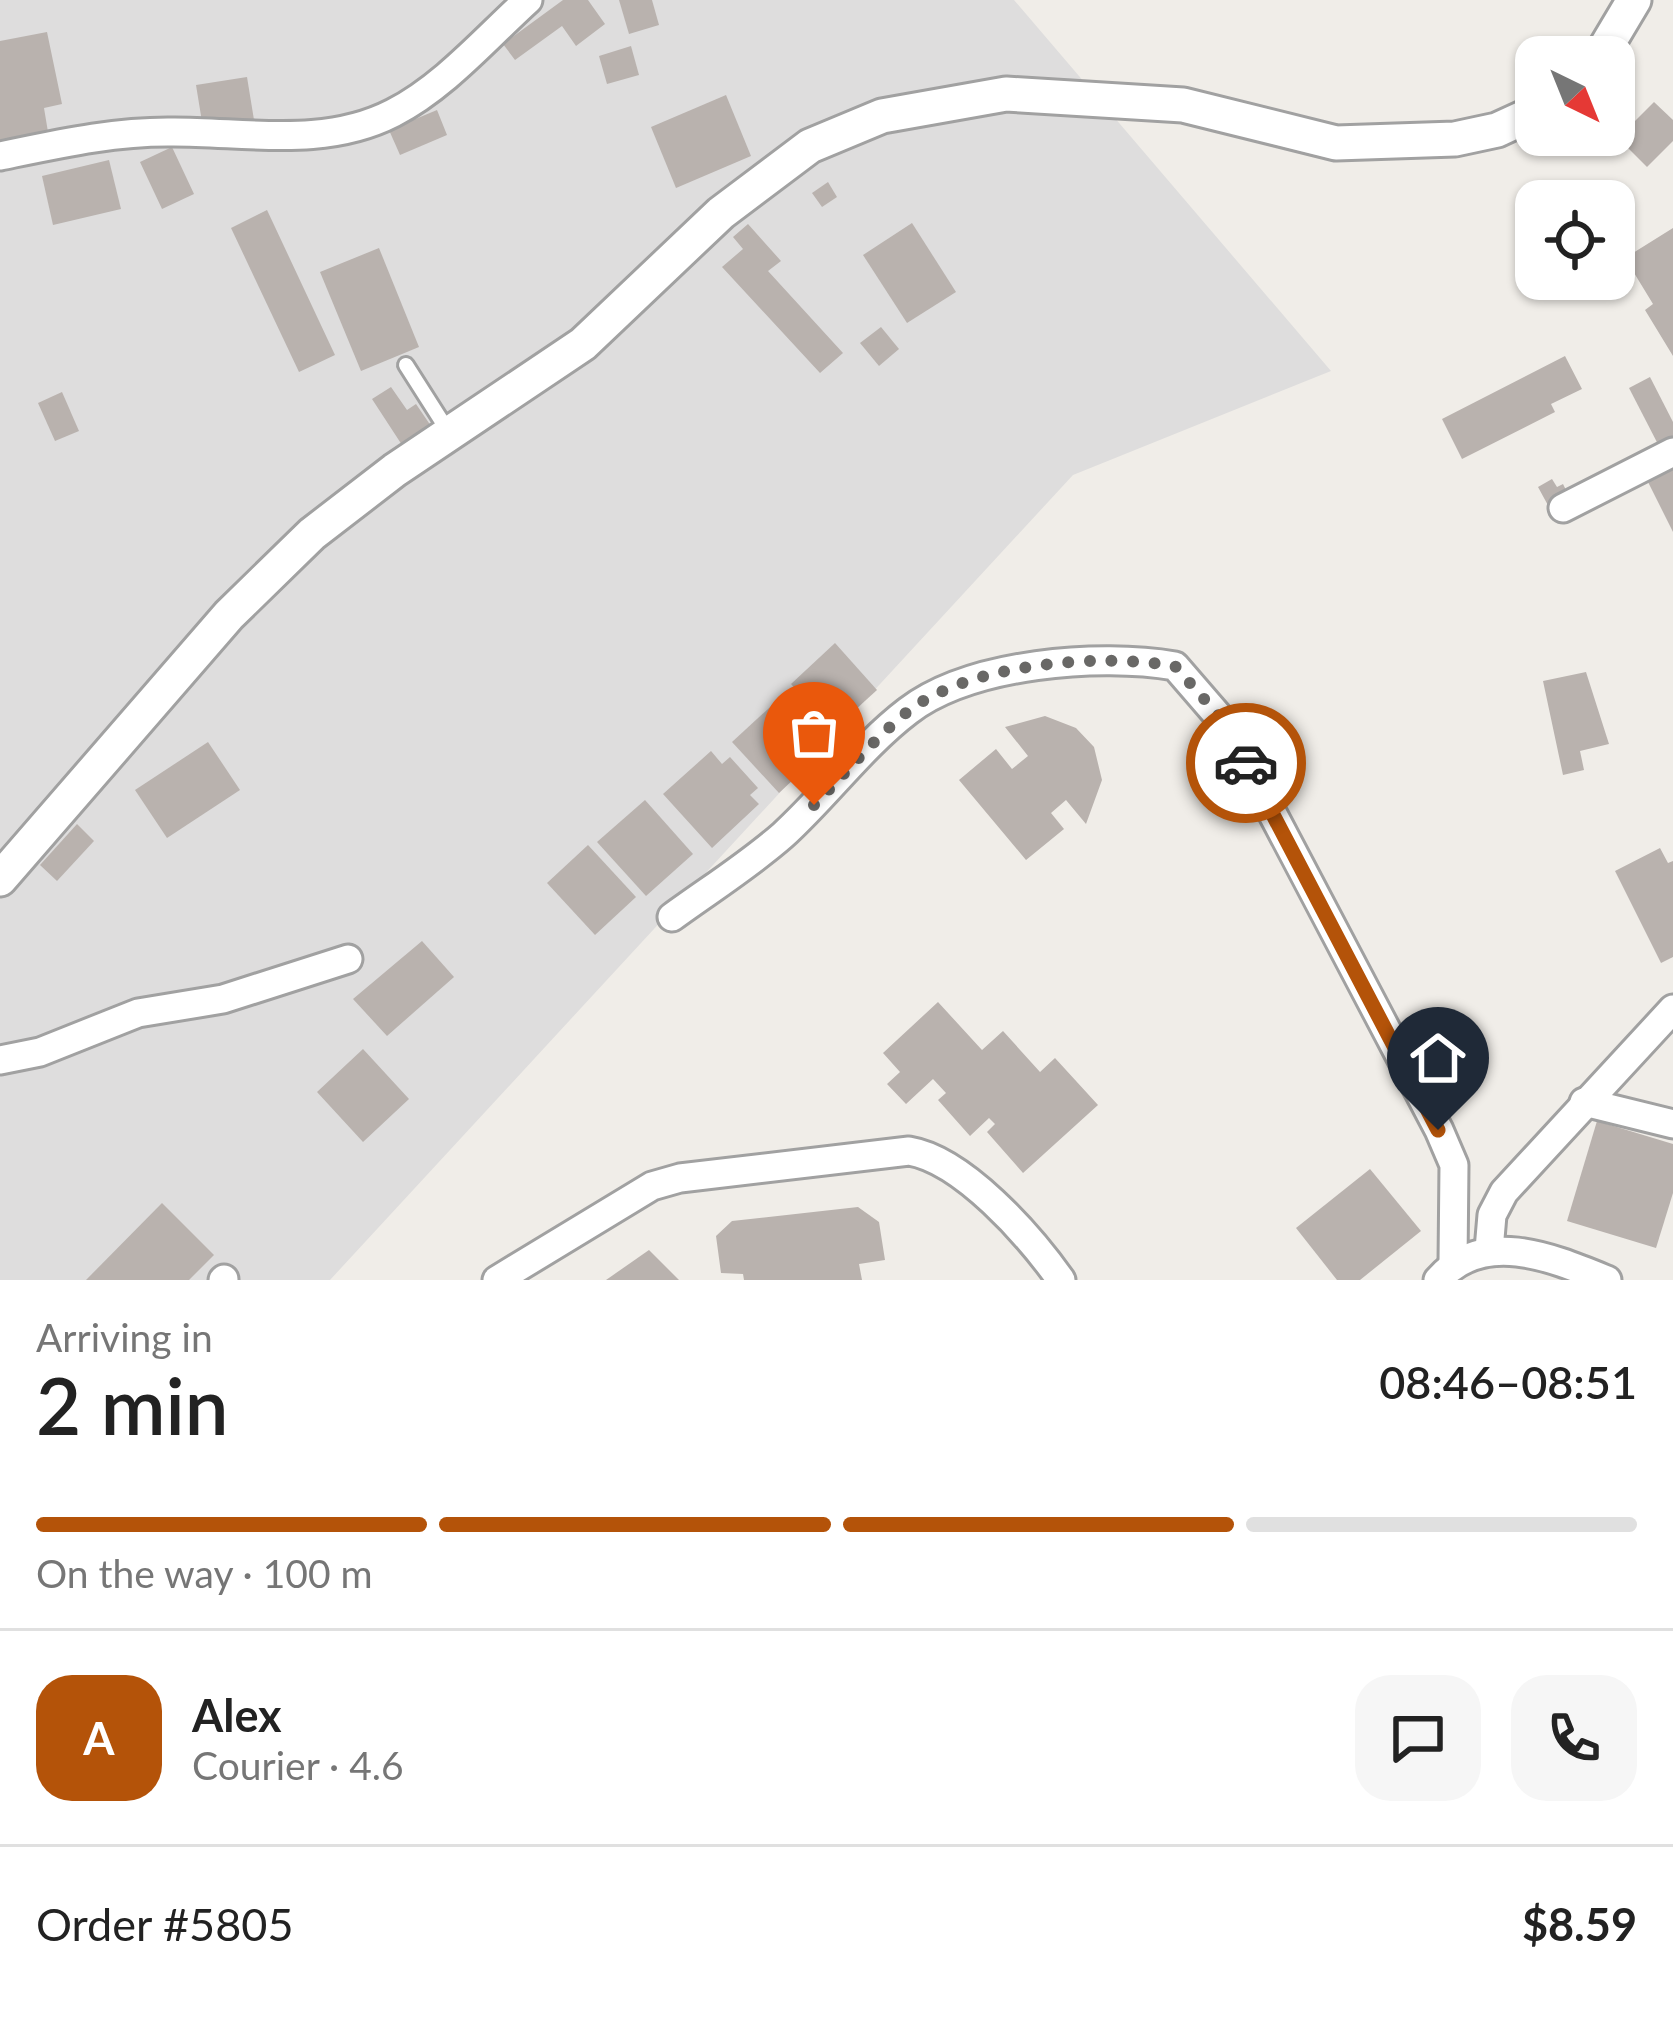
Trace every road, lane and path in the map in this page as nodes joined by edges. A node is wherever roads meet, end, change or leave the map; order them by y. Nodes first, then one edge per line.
1 (528, 0) edge
2 (1634, 0) edge
3 (1613, 36) edge
4 (1515, 122) edge
5 (0, 156) edge
6 (406, 364) dead end
7 (450, 435) junction
8 (1673, 452) edge
9 (1563, 508) dead end
10 (0, 879) edge
11 (672, 917) dead end
12 (348, 959) dead end
13 (1673, 1010) edge
14 (0, 1060) edge
15 (1584, 1102) junction
16 (1673, 1124) edge
17 (1489, 1250) junction
18 (1445, 1271) edge
19 (497, 1280) edge
20 (1060, 1280) edge
21 (1607, 1280) edge

1 - 5 street
2 - 3 street
4 - 7 street
6 - 7 lane
7 - 10 street
8 - 9 street
11 - 18 street
12 - 14 street
13 - 15 street
15 - 16 street
15 - 17 street
17 - 18 street
17 - 21 street
19 - 20 street

